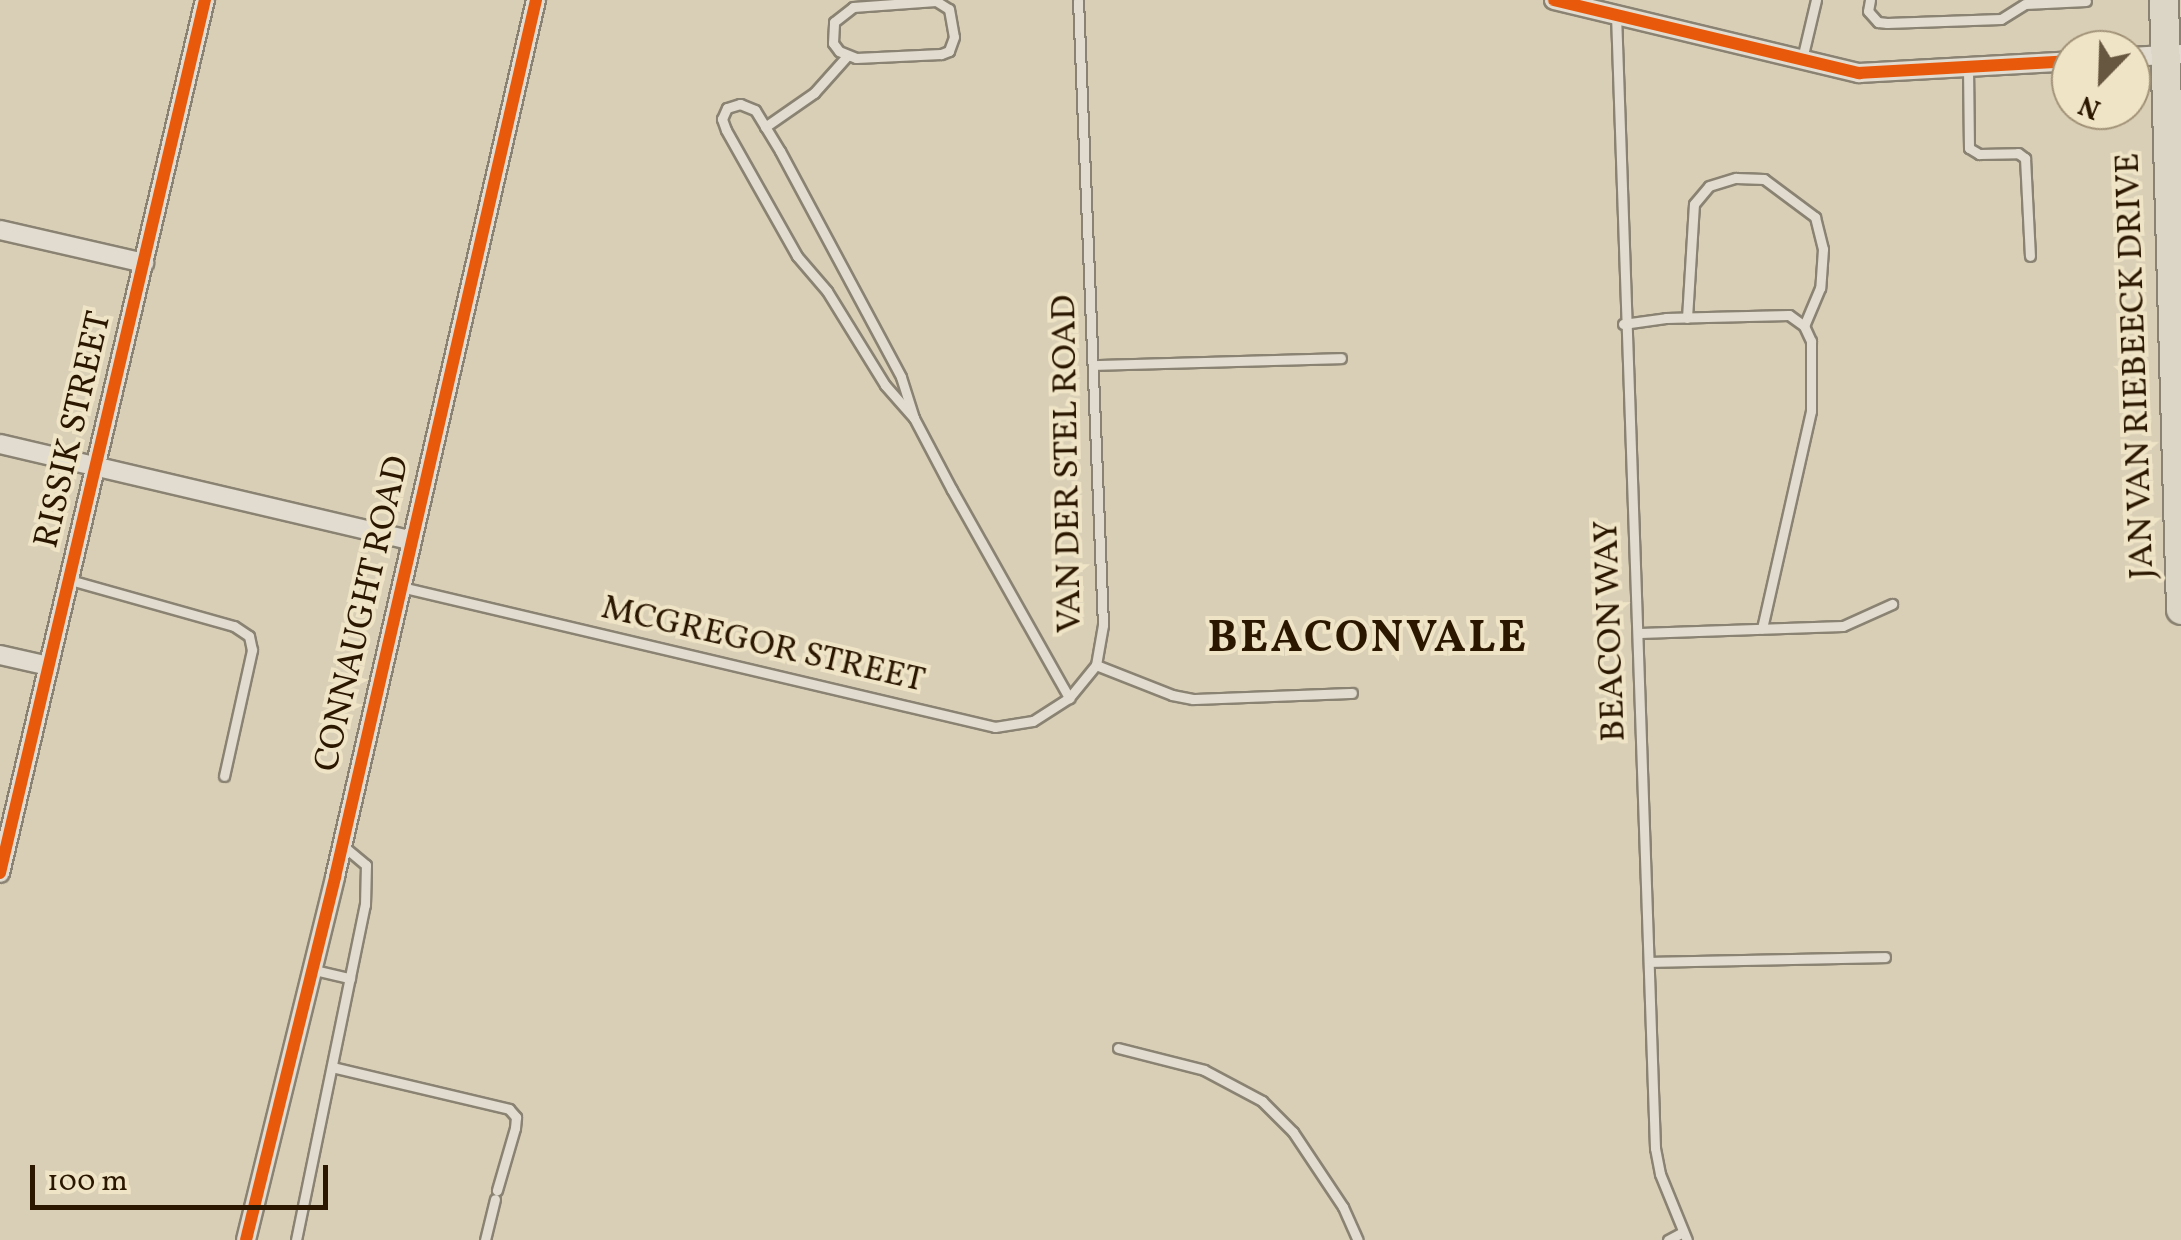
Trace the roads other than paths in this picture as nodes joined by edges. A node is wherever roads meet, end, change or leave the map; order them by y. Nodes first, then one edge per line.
1 (205, 0) edge
2 (536, 0) edge
3 (1078, 0) edge
4 (1554, 0) edge
5 (1816, 0) edge
6 (1870, 0) edge
7 (2086, 0) edge
8 (2164, 0) edge
9 (889, 1) edge
10 (1616, 14) junction
11 (2174, 55) edge
12 (847, 56) junction
13 (1802, 62) junction
14 (2051, 62) edge
15 (1968, 68) junction
16 (765, 127) junction
17 (0, 230) edge
18 (2030, 256) dead end
19 (144, 263) junction
20 (1687, 318) junction
21 (1624, 324) junction
22 (1804, 326) junction
23 (1340, 358) dead end
24 (1095, 366) junction
25 (914, 418) junction
26 (0, 444) edge
27 (96, 466) junction
28 (409, 540) junction
29 (69, 580) junction
30 (398, 586) junction
31 (1892, 604) dead end
32 (2181, 610) edge
33 (1762, 629) junction
34 (1640, 632) junction
35 (0, 655) edge
36 (1096, 664) junction
37 (49, 666) junction
38 (1352, 692) dead end
39 (1069, 698) junction
40 (224, 776) dead end
41 (342, 845) junction
42 (0, 873) edge
43 (1885, 957) dead end
44 (1650, 962) junction
45 (312, 970) junction
46 (350, 978) junction
47 (1118, 1048) dead end
48 (332, 1067) junction
49 (1685, 1236) edge
50 (246, 1240) edge
51 (296, 1240) edge
52 (486, 1240) edge
53 (1358, 1240) edge
54 (1668, 1240) edge

1 - 19 street, RISSIK STREET
2 - 28 street, CONNAUGHT ROAD
3 - 24 lane, VAN DER STEL ROAD
4 - 10 street
5 - 13 lane
6 - 7 lane
8 - 11 main road, JAN VAN RIEBEECK DRIVE
9 - 12 lane
9 - 12 lane
10 - 13 street
10 - 21 lane, BEACON WAY
11 - 32 main road, JAN VAN RIEBEECK DRIVE
12 - 16 lane
13 - 15 street
14 - 15 street
15 - 18 lane
16 - 25 lane
16 - 25 lane
17 - 19 street
19 - 27 street, RISSIK STREET
20 - 21 lane
20 - 22 lane
20 - 22 lane
21 - 34 lane, BEACON WAY
22 - 33 lane
23 - 24 lane
24 - 36 lane, VAN DER STEL ROAD
25 - 39 lane
26 - 27 street
27 - 28 street
27 - 29 street, RISSIK STREET
28 - 30 street, CONNAUGHT ROAD
29 - 37 street, RISSIK STREET
29 - 40 lane
30 - 39 lane, MCGREGOR STREET
30 - 41 street, CONNAUGHT ROAD
31 - 33 lane
33 - 34 lane
34 - 44 lane, BEACON WAY
35 - 37 street
36 - 38 lane, VAN DER STEL ROAD
36 - 39 lane, MCGREGOR STREET
37 - 42 street, RISSIK STREET
41 - 45 street, CONNAUGHT ROAD
41 - 46 lane
43 - 44 lane
44 - 49 lane, BEACON WAY
45 - 46 lane
45 - 50 street, CONNAUGHT ROAD
46 - 48 lane
47 - 53 lane
48 - 51 lane
48 - 52 lane
49 - 54 lane

